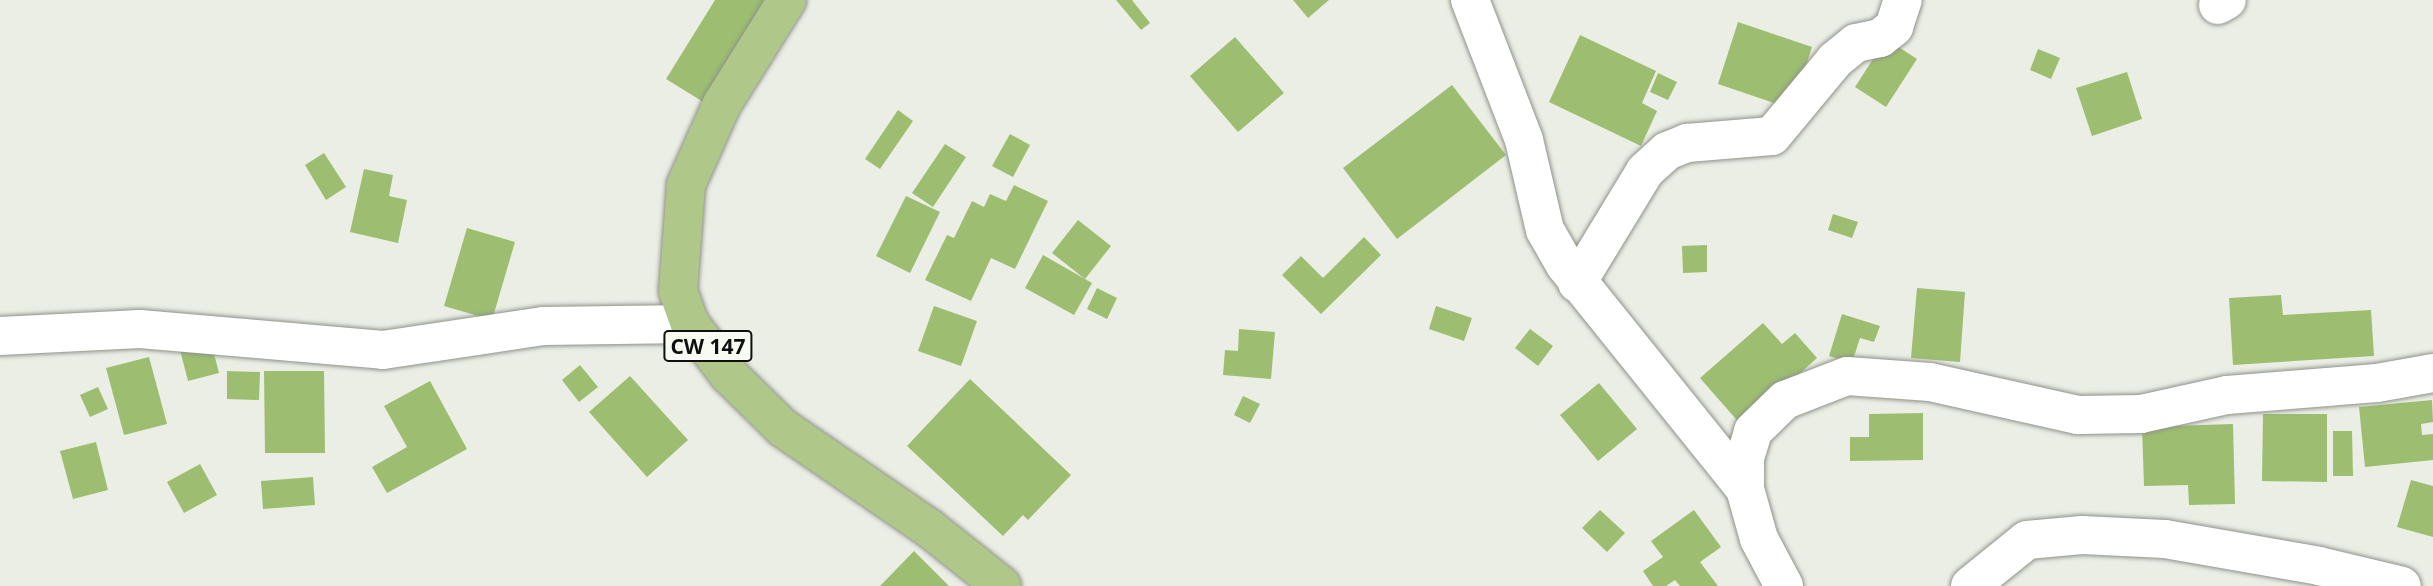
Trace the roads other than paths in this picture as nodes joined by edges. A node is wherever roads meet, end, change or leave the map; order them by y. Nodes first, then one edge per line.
1 (787, 0) edge
2 (1470, 0) edge
3 (1903, 0) edge
4 (1577, 283) junction
5 (690, 324) junction
6 (0, 336) edge
7 (2433, 373) edge
8 (1745, 489) junction
9 (1002, 586) edge
10 (1784, 586) edge
11 (1970, 586) edge
12 (2402, 586) edge

1 - 5 main road, CW 147
2 - 4 street
3 - 4 street
4 - 8 street
5 - 6 street
5 - 9 main road, CW 147
7 - 8 street
8 - 10 street
11 - 12 street

